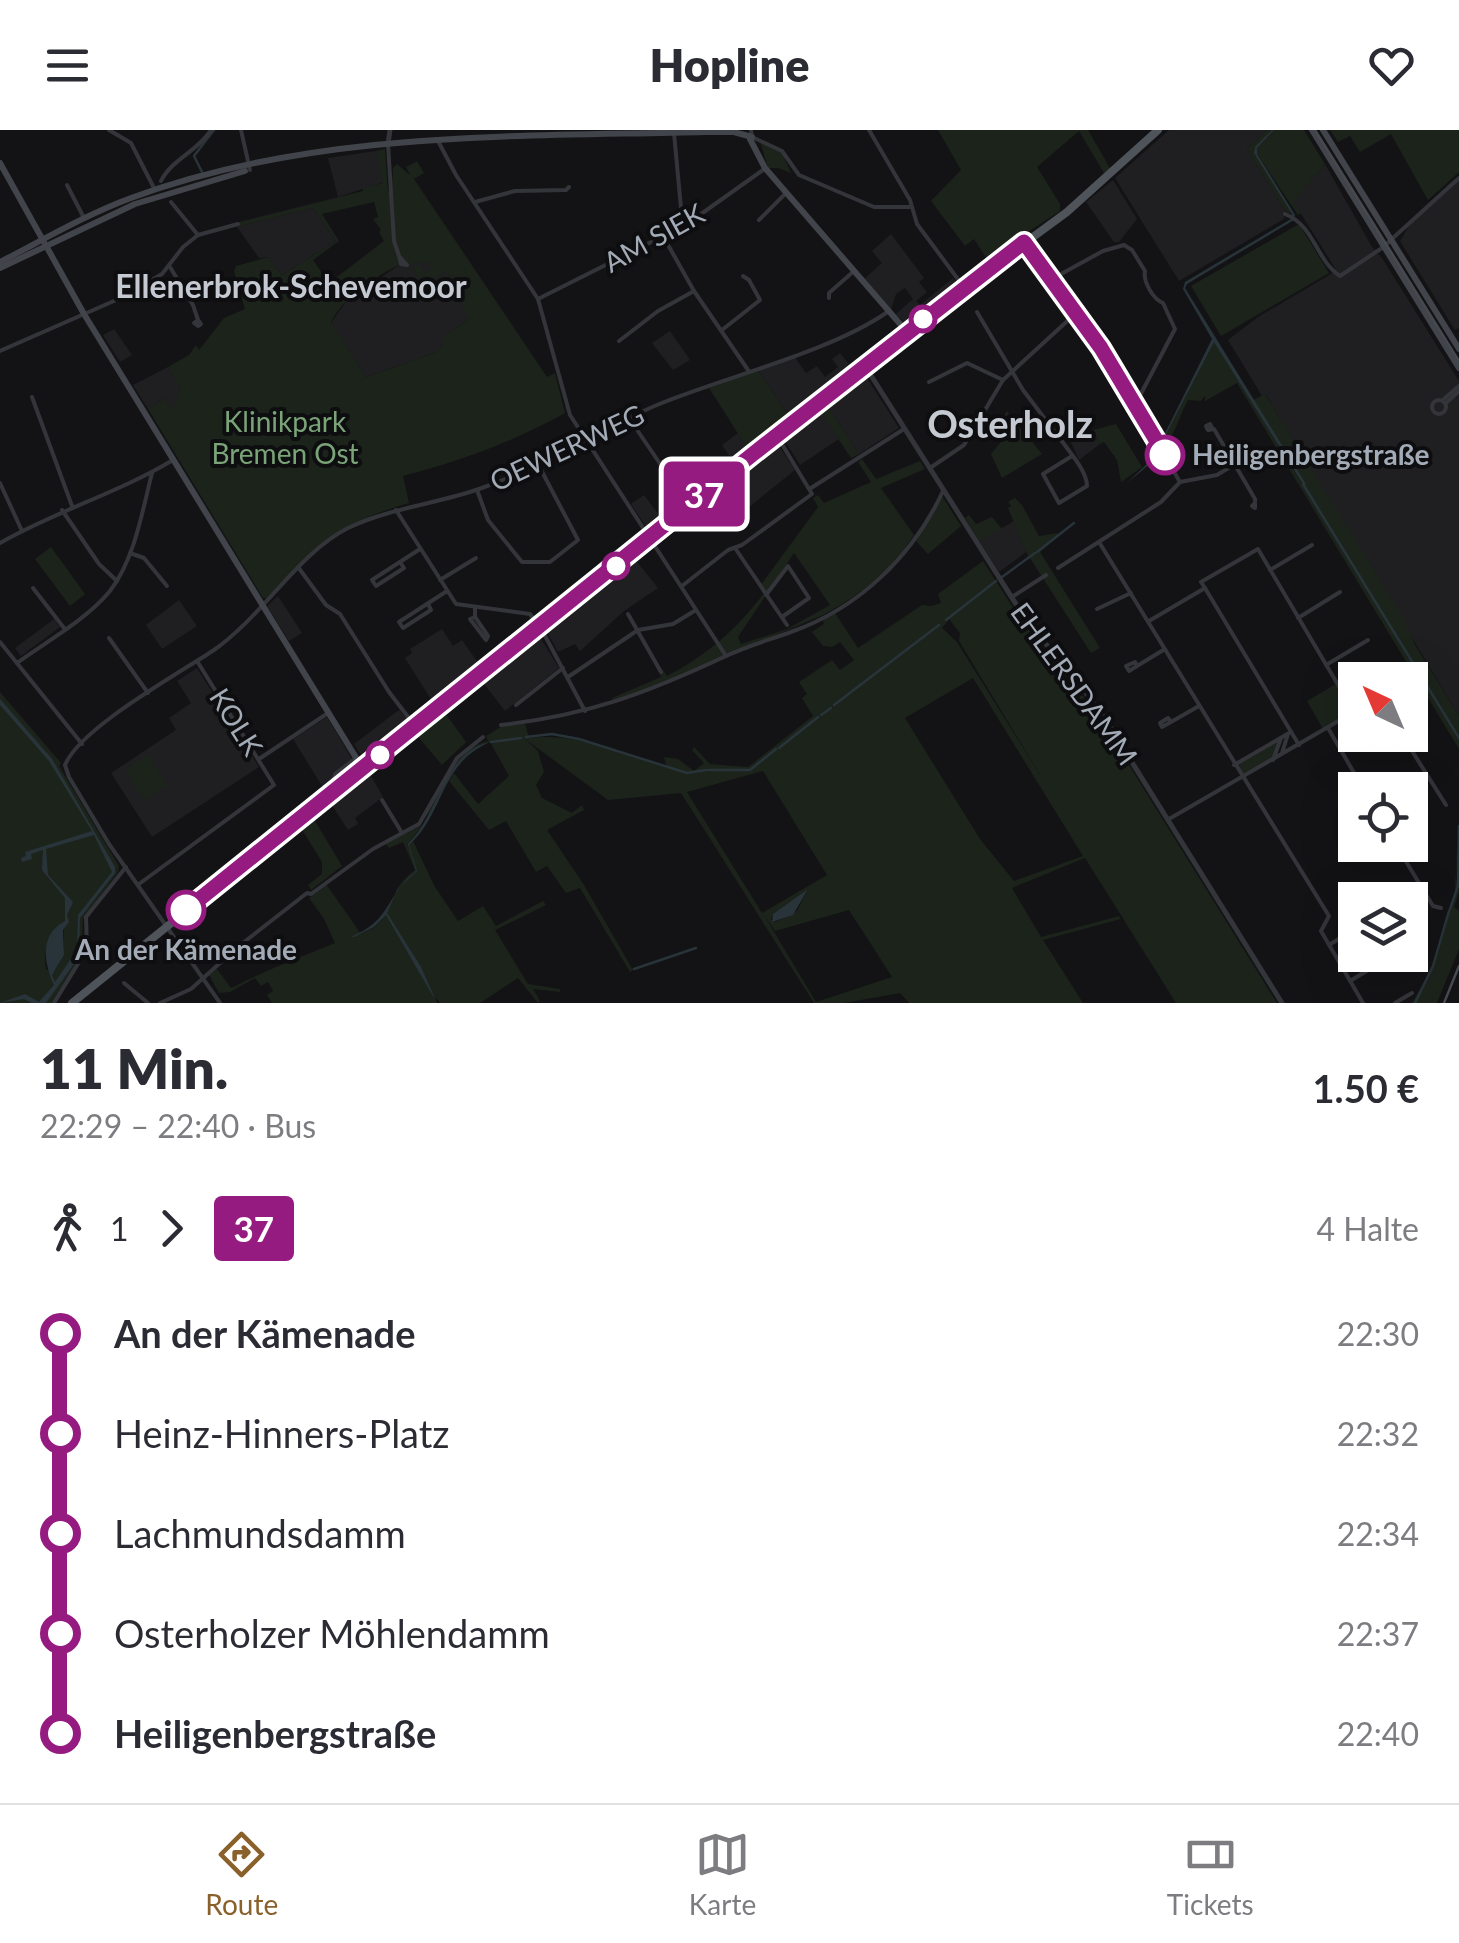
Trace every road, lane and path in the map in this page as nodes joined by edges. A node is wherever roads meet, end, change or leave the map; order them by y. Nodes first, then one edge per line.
1 (109, 130) edge
2 (211, 130) edge
3 (241, 130) edge
4 (388, 130) edge
5 (870, 130) edge
6 (1158, 130) edge
7 (1312, 130) edge
8 (1323, 130) edge
9 (644, 132) edge
10 (674, 133) junction
11 (751, 135) edge
12 (441, 139) junction
13 (388, 144) junction
14 (0, 163) edge
15 (249, 168) junction
16 (765, 168) junction
17 (1459, 178) edge
18 (161, 181) dead end
19 (67, 184) dead end
20 (569, 187) dead end
21 (158, 192) junction
22 (786, 193) junction
23 (171, 202) dead end
24 (475, 202) junction
25 (910, 208) junction
26 (1290, 216) dead end
27 (84, 218) junction
28 (759, 220) dead end
29 (238, 224) dead end
30 (687, 224) junction
31 (198, 235) junction
32 (663, 236) junction
33 (1392, 240) junction
34 (1024, 242) junction
35 (44, 243) junction
36 (1382, 248) junction
37 (399, 256) dead end
38 (0, 265) edge
39 (170, 267) junction
40 (854, 271) junction
41 (743, 276) dead end
42 (1052, 279) junction
43 (964, 286) junction
44 (694, 291) junction
45 (830, 298) dead end
46 (538, 299) junction
47 (889, 311) junction
48 (977, 312) dead end
49 (84, 314) junction
50 (1076, 314) junction
51 (198, 320) dead end
52 (722, 330) junction
53 (906, 332) junction
54 (619, 341) dead end
55 (1459, 349) edge
56 (0, 351) edge
57 (865, 366) junction
58 (1459, 368) edge
59 (748, 370) junction
60 (1012, 372) junction
61 (1003, 380) junction
62 (930, 382) dead end
63 (1459, 388) edge
64 (32, 396) dead end
65 (1444, 402) dead end
66 (1135, 405) junction
67 (630, 418) junction
68 (1212, 428) dead end
69 (905, 429) junction
70 (777, 436) junction
71 (587, 441) junction
72 (1072, 456) junction
73 (173, 460) junction
74 (1235, 464) junction
75 (539, 466) junction
76 (930, 468) junction
77 (152, 473) junction
78 (680, 477) dead end
79 (1180, 482) junction
80 (0, 483) edge
81 (477, 490) junction
82 (812, 490) junction
83 (943, 490) junction
84 (1255, 503) dead end
85 (72, 506) junction
86 (62, 510) junction
87 (396, 510) junction
88 (22, 531) junction
89 (650, 538) junction
90 (1099, 542) junction
91 (0, 543) edge
92 (1312, 545) dead end
93 (735, 548) junction
94 (420, 549) junction
95 (130, 553) junction
96 (476, 558) dead end
97 (400, 562) junction
98 (298, 567) junction
99 (1058, 568) dead end
100 (1270, 570) junction
101 (1046, 575) dead end
102 (117, 580) junction
103 (440, 580) junction
104 (167, 586) dead end
105 (682, 586) junction
106 (33, 588) dead end
107 (1205, 588) junction
108 (447, 592) junction
109 (1131, 592) junction
110 (1340, 592) dead end
111 (766, 595) junction
112 (1012, 598) junction
113 (428, 604) junction
114 (264, 608) junction
115 (476, 608) junction
116 (696, 610) junction
117 (1098, 610) dead end
118 (628, 614) dead end
119 (474, 616) dead end
120 (782, 617) junction
121 (1298, 618) junction
122 (1149, 622) junction
123 (788, 624) dead end
124 (540, 627) junction
125 (64, 628) junction
126 (638, 630) junction
127 (109, 638) dead end
128 (1368, 640) dead end
129 (0, 642) edge
130 (1166, 649) junction
131 (726, 656) junction
132 (197, 661) junction
133 (17, 663) junction
134 (1326, 665) junction
135 (1137, 666) dead end
136 (562, 668) junction
137 (661, 672) dead end
138 (568, 677) junction
139 (1338, 684) edge
140 (148, 693) junction
141 (516, 705) dead end
142 (1199, 706) junction
143 (585, 711) junction
144 (328, 713) junction
145 (1170, 722) dead end
146 (1338, 722) edge
147 (501, 725) dead end
148 (416, 726) junction
149 (1328, 728) junction
150 (1290, 733) junction
151 (483, 737) dead end
152 (1282, 738) junction
153 (82, 744) junction
154 (1299, 745) junction
155 (1413, 752) edge
156 (1280, 756) junction
157 (259, 758) junction
158 (356, 758) junction
159 (1273, 760) junction
160 (1234, 765) junction
161 (363, 769) junction
162 (1354, 772) edge
163 (1240, 776) junction
164 (338, 789) junction
165 (382, 800) dead end
166 (1446, 805) dead end
167 (1168, 820) junction
168 (402, 833) junction
169 (1406, 862) edge
170 (126, 867) junction
171 (139, 884) junction
172 (1441, 908) dead end
173 (168, 925) junction
174 (1338, 939) edge
175 (1329, 944) junction
176 (1364, 972) edge
177 (204, 978) junction
178 (1350, 981) junction
179 (124, 983) dead end
180 (1412, 993) dead end
181 (76, 1002) edge
182 (54, 1003) edge
183 (148, 1003) edge
184 (160, 1003) edge
185 (220, 1003) edge
186 (1282, 1003) edge
187 (1363, 1003) edge
188 (1395, 1003) edge

1 - 21 street
2 - 18 street
3 - 15 street
4 - 13 street
5 - 25 street
6 - 34 main road
7 - 36 main road
8 - 33 main road
9 - 10 main road
9 - 12 main road
10 - 11 main road
10 - 30 street
11 - 16 main road
11 - 25 street
12 - 13 main road
12 - 24 street
13 - 15 main road
13 - 37 street
14 - 35 main road
15 - 21 main road
16 - 22 main road
16 - 30 street, AM SIEK
17 - 33 street
19 - 27 street
20 - 24 street
21 - 27 main road
21 - 35 main road
22 - 28 street
22 - 40 main road
23 - 31 street
24 - 46 street
25 - 43 street
26 - 36 street
27 - 35 main road
29 - 31 street
30 - 32 street, AM SIEK
31 - 39 street
32 - 44 street
32 - 46 street, AM SIEK
33 - 36 street
33 - 55 main road
34 - 42 street
34 - 43 main road
35 - 38 main road
35 - 49 main road
36 - 58 main road
39 - 49 street
39 - 51 street
40 - 45 street
40 - 47 main road
41 - 52 street
42 - 50 street
42 - 66 street
43 - 53 main road
44 - 52 street
44 - 54 street
46 - 71 street
47 - 53 main road
47 - 59 street, OEWERWEG
48 - 60 street
49 - 56 street
49 - 73 main road
50 - 60 street
50 - 66 street
52 - 59 street
53 - 57 main road
57 - 69 street, EHLERSDAMM
57 - 70 main road
59 - 67 street, OEWERWEG
60 - 61 street
60 - 72 street
61 - 62 street
61 - 76 street
63 - 65 street
64 - 85 street
66 - 79 street
67 - 71 street, OEWERWEG
67 - 78 street
68 - 74 street
69 - 76 street, EHLERSDAMM
69 - 82 street
70 - 82 street
70 - 89 main road
71 - 75 street, OEWERWEG
71 - 89 street
72 - 72 street
73 - 77 street
73 - 114 main road
74 - 79 street
74 - 84 street
75 - 81 street, OEWERWEG
75 - 81 street
76 - 83 street, EHLERSDAMM
77 - 85 street
77 - 95 street
79 - 90 street
80 - 88 street
81 - 87 street, OEWERWEG
82 - 93 street
83 - 112 street, EHLERSDAMM
83 - 131 street
85 - 86 street
86 - 88 street
86 - 102 street
87 - 94 street
87 - 98 street, OEWERWEG
88 - 91 street
89 - 105 street
89 - 124 main road
90 - 99 street
90 - 109 street
92 - 100 street
93 - 105 street
93 - 111 street
94 - 97 street
94 - 103 street
95 - 102 street
95 - 104 street
96 - 103 street
97 - 97 street
98 - 114 street, OEWERWEG
98 - 148 street
100 - 107 street
100 - 121 street
101 - 112 street
102 - 125 street
103 - 108 street
105 - 116 street
106 - 125 street
107 - 122 street
107 - 150 street
108 - 113 street
108 - 115 street
109 - 117 street
109 - 122 street
110 - 121 street
111 - 120 street
111 - 120 street
112 - 167 street, EHLERSDAMM
113 - 113 street
114 - 132 street
114 - 144 main road
115 - 119 street
115 - 124 street
116 - 126 street
116 - 131 street
118 - 126 street
120 - 123 street
121 - 134 street
122 - 130 street
124 - 136 street
124 - 148 main road
125 - 133 street
126 - 137 street
126 - 138 street
127 - 140 street
128 - 134 street
129 - 133 street
130 - 135 street
130 - 142 street
131 - 143 street
132 - 140 street
132 - 157 street, KOLK
133 - 153 street
134 - 139 street
136 - 138 street
136 - 141 street
138 - 143 street
140 - 153 street
142 - 145 street
142 - 160 street
143 - 147 street
144 - 157 street
144 - 158 main road
146 - 149 street
148 - 161 main road
149 - 154 street
149 - 162 street
150 - 152 street
150 - 154 street
150 - 156 street
151 - 168 street
152 - 159 street
152 - 160 street
153 - 170 street
154 - 156 street
155 - 166 street
156 - 159 street
157 - 171 street, KOLK
158 - 161 main road
158 - 164 street
159 - 163 street
160 - 163 street
161 - 164 main road
163 - 167 street
163 - 175 street
164 - 173 main road
165 - 168 street
167 - 186 street, EHLERSDAMM
168 - 177 street
169 - 172 street
170 - 171 street
170 - 182 street
171 - 173 street
173 - 177 street
173 - 181 main road
174 - 175 street
175 - 178 street
176 - 178 street
177 - 184 street
177 - 185 street
178 - 187 street
179 - 183 street
180 - 188 street

